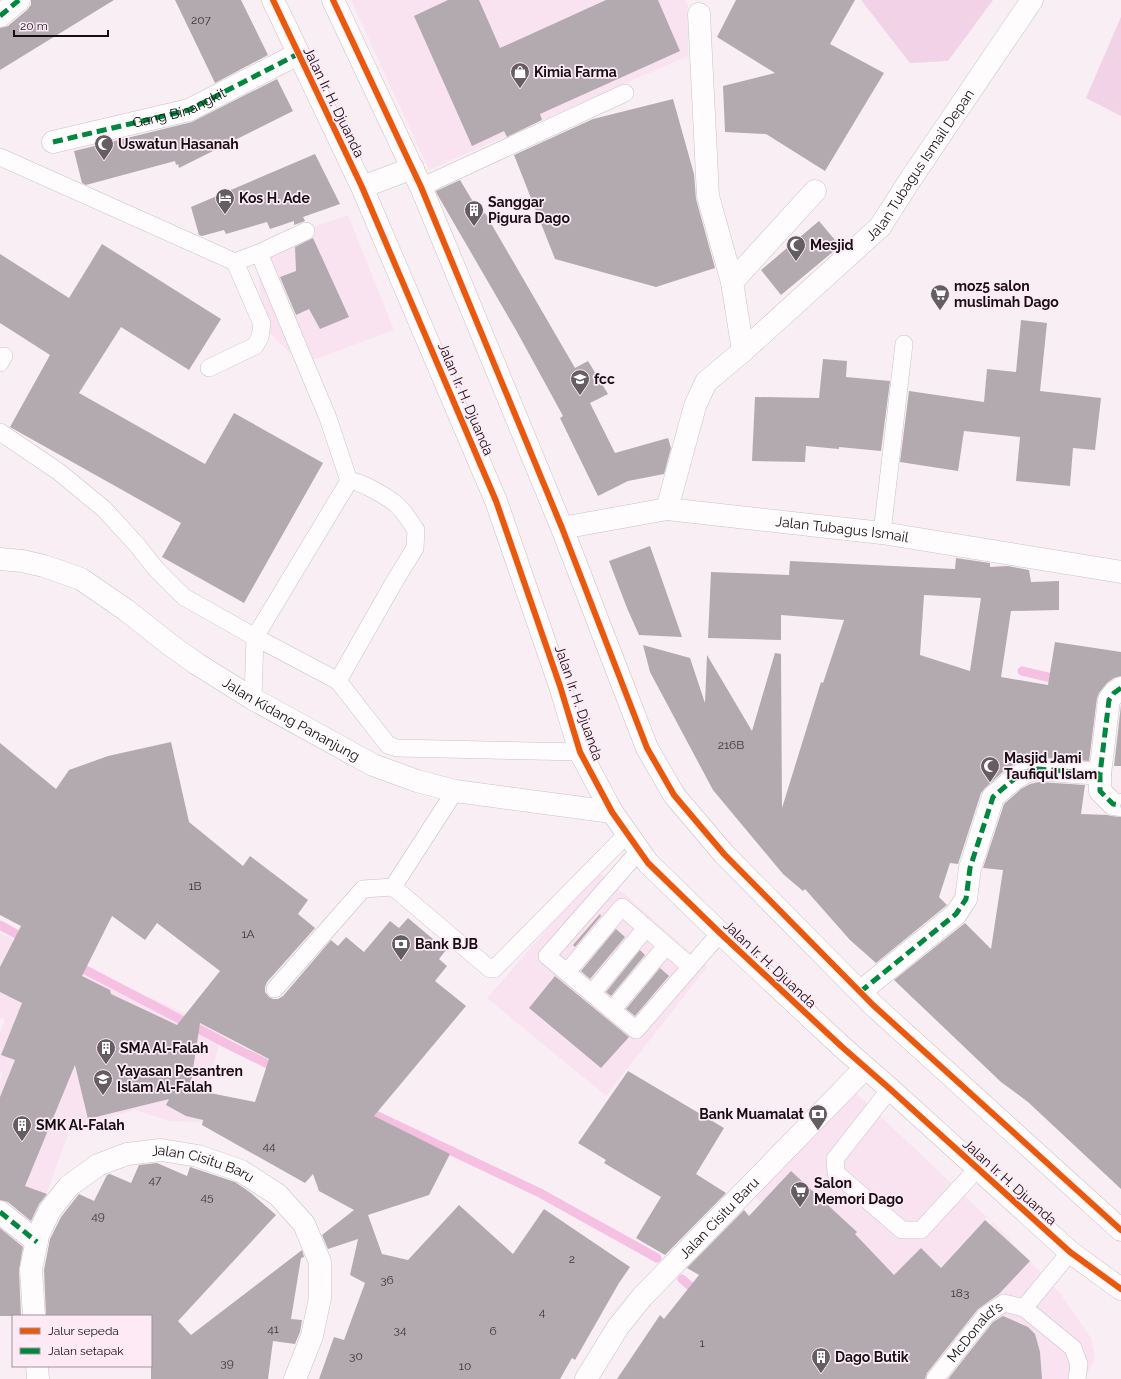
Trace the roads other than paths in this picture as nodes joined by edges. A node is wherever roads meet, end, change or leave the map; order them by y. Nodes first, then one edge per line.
1 (19, 0) edge
2 (273, 0) edge
3 (333, 0) edge
4 (1032, 0) edge
5 (699, 14) dead end
6 (0, 16) edge
7 (298, 54) junction
8 (625, 93) dead end
9 (53, 142) dead end
10 (0, 157) edge
11 (417, 178) junction
12 (362, 187) junction
13 (815, 191) dead end
14 (306, 231) dead end
15 (259, 253) junction
16 (235, 262) junction
17 (732, 282) junction
18 (904, 344) dead end
19 (743, 351) junction
20 (209, 368) dead end
21 (0, 432) edge
22 (349, 481) junction
23 (667, 509) junction
24 (562, 528) junction
25 (882, 533) junction
26 (0, 559) edge
27 (1121, 572) edge
28 (255, 637) junction
29 (338, 682) junction
30 (1121, 688) edge
31 (253, 699) junction
32 (580, 752) junction
33 (1100, 774) junction
34 (454, 791) junction
35 (1121, 805) edge
36 (612, 812) junction
37 (633, 842) junction
38 (393, 886) junction
39 (646, 928) junction
40 (720, 934) junction
41 (666, 946) junction
42 (690, 966) junction
43 (567, 972) junction
44 (275, 989) dead end
45 (860, 992) junction
46 (592, 993) junction
47 (612, 1010) junction
48 (865, 1068) junction
49 (890, 1089) junction
50 (978, 1168) junction
51 (0, 1212) edge
52 (1121, 1230) edge
53 (37, 1242) junction
54 (1070, 1252) junction
55 (1121, 1289) edge
56 (1024, 1308) junction
57 (34, 1315) edge
58 (37, 1367) edge
59 (38, 1379) edge
60 (295, 1379) edge
61 (586, 1379) edge
62 (935, 1379) edge
63 (1077, 1379) edge

1 - 6 main road
2 - 7 main road, Jalan Ir. H. Djuanda
3 - 11 main road
4 - 19 main road, Jalan Tubagus Ismail Depan
5 - 17 main road
7 - 9 main road, Gang Binangkit
7 - 12 main road, Jalan Ir. H. Djuanda
8 - 11 lane
10 - 16 lane
11 - 12 main road
11 - 24 main road
12 - 32 main road, Jalan Ir. H. Djuanda
13 - 17 main road
14 - 15 lane
15 - 16 lane
15 - 22 lane
16 - 20 lane
17 - 19 main road
18 - 25 lane
19 - 23 main road, Jalan Tubagus Ismail Depan
21 - 28 lane
22 - 28 lane
22 - 29 lane
23 - 24 main road, Jalan Tubagus Ismail
23 - 25 main road, Jalan Tubagus Ismail
24 - 45 main road
25 - 27 main road, Jalan Tubagus Ismail
26 - 31 main road, Jalan Kidang Pananjung
28 - 29 lane
28 - 31 lane
29 - 32 lane
30 - 33 main road
31 - 34 main road, Jalan Kidang Pananjung
32 - 36 main road, Jalan Ir. H. Djuanda
33 - 35 main road
33 - 45 main road
34 - 36 main road, Jalan Kidang Pananjung
34 - 38 lane
36 - 37 main road, Jalan Ir. H. Djuanda
37 - 38 lane
37 - 40 main road, Jalan Ir. H. Djuanda
37 - 43 lane
38 - 44 lane
39 - 41 lane
39 - 43 lane
39 - 46 lane
40 - 42 lane
40 - 48 main road, Jalan Ir. H. Djuanda
41 - 42 lane
41 - 47 lane
42 - 47 lane
43 - 46 lane
45 - 52 main road
46 - 47 lane
48 - 49 main road, Jalan Ir. H. Djuanda
48 - 61 main road, Jalan Cisitu Baru
49 - 50 main road, Jalan Ir. H. Djuanda
49 - 50 lane
50 - 54 main road, Jalan Ir. H. Djuanda
51 - 53 main road
53 - 57 main road, Jalan Cisitu Baru
53 - 60 main road, Jalan Cisitu Baru
54 - 55 main road, Jalan Ir. H. Djuanda
54 - 56 lane
56 - 62 lane, McDonald's
56 - 63 lane
58 - 59 main road

